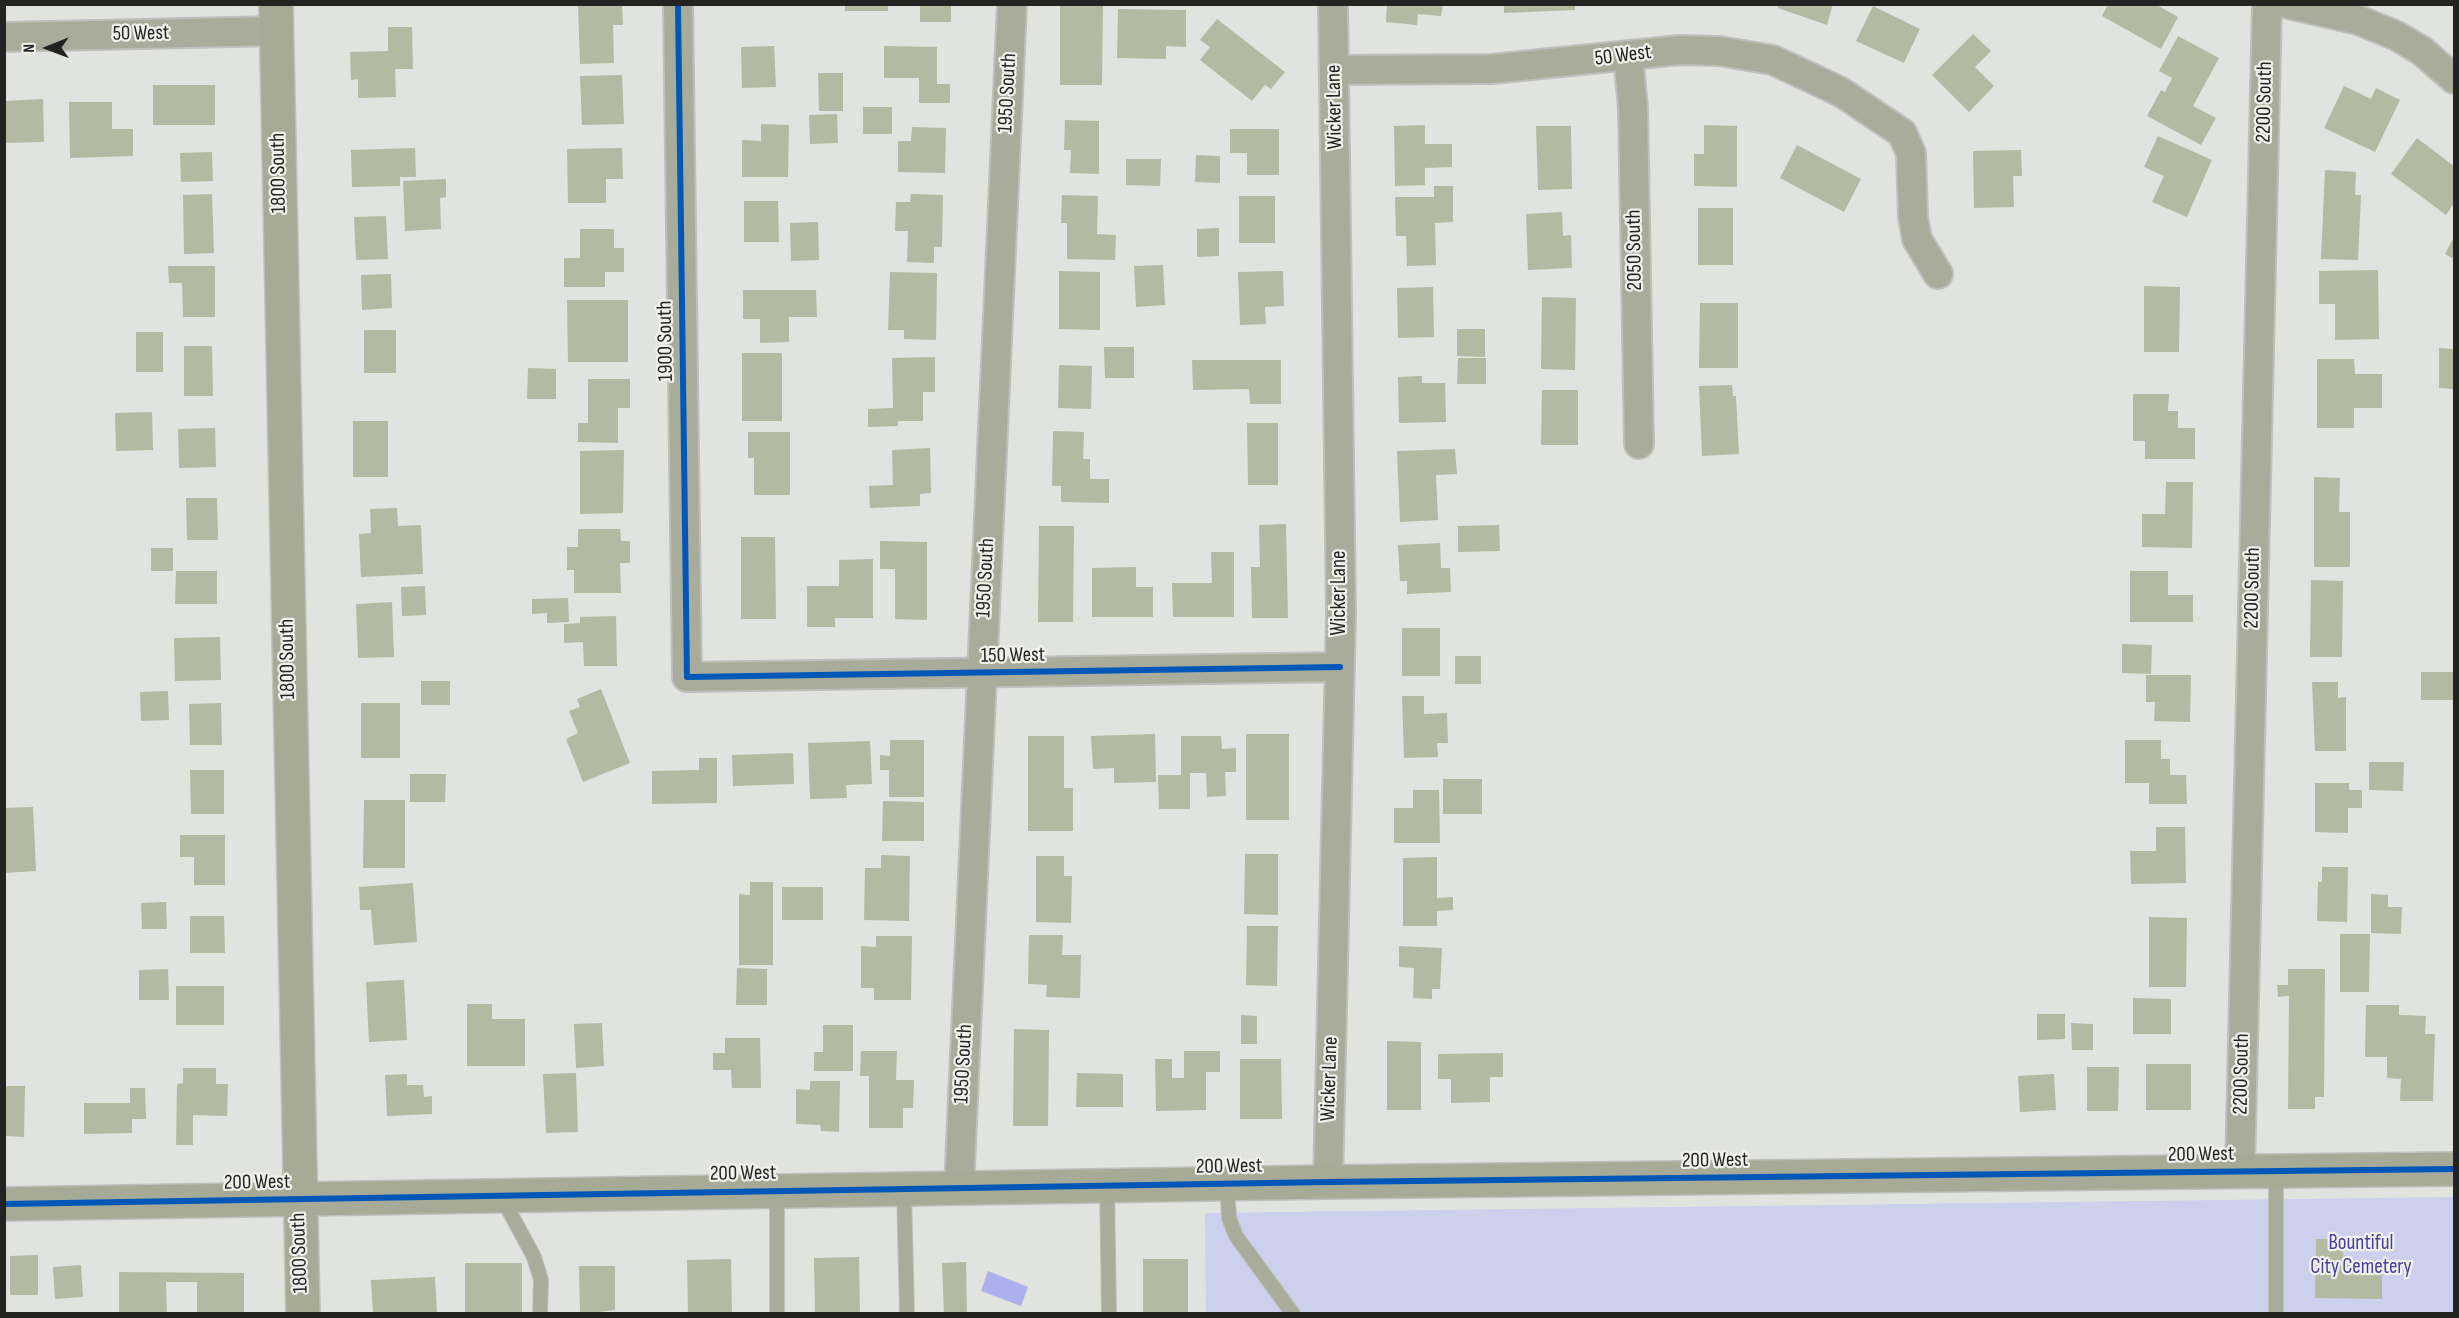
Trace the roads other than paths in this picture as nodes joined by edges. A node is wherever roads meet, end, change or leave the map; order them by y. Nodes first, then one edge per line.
1 (678, 4) edge
2 (1012, 4) edge
3 (1333, 4) edge
4 (2267, 4) edge
5 (2288, 4) edge
6 (276, 18) edge
7 (4, 37) edge
8 (1628, 56) junction
9 (1334, 70) junction
10 (2454, 79) edge
11 (1938, 274) dead end
12 (1639, 444) dead end
13 (1340, 668) junction
14 (981, 673) junction
15 (687, 677) joint
16 (2454, 1169) edge
17 (2240, 1171) junction
18 (2276, 1171) junction
19 (1328, 1182) junction
20 (1227, 1184) junction
21 (1107, 1185) junction
22 (904, 1188) junction
23 (959, 1188) junction
24 (777, 1190) junction
25 (500, 1194) junction
26 (298, 1198) junction
27 (4, 1203) edge
28 (303, 1314) edge
29 (540, 1314) edge
30 (777, 1314) edge
31 (907, 1314) edge
32 (1109, 1314) edge
33 (1293, 1314) edge
34 (2276, 1314) edge

1 - 15 street, 1900 South
2 - 14 street, 1950 South
3 - 9 street, Wicker Lane
4 - 17 street, 2200 South
5 - 10 street
6 - 7 street, 50 West
6 - 26 street, 1800 South
8 - 9 street, 50 West
8 - 11 street, 50 West
8 - 12 street, 2050 South
9 - 13 street, Wicker Lane
13 - 14 street, 150 West
13 - 19 street, Wicker Lane
14 - 15 street, 150 West
14 - 23 street, 1950 South
16 - 18 street, 200 West
17 - 18 street, 200 West
17 - 19 street, 200 West
18 - 34 lane
19 - 20 street, 200 West
20 - 21 street, 200 West
20 - 33 lane
21 - 23 street, 200 West
21 - 32 lane
22 - 23 street, 200 West
22 - 24 street, 200 West
22 - 31 lane
24 - 25 street, 200 West
24 - 30 lane
25 - 26 street, 200 West
25 - 29 lane
26 - 27 street, 200 West
26 - 28 street, 1800 South

